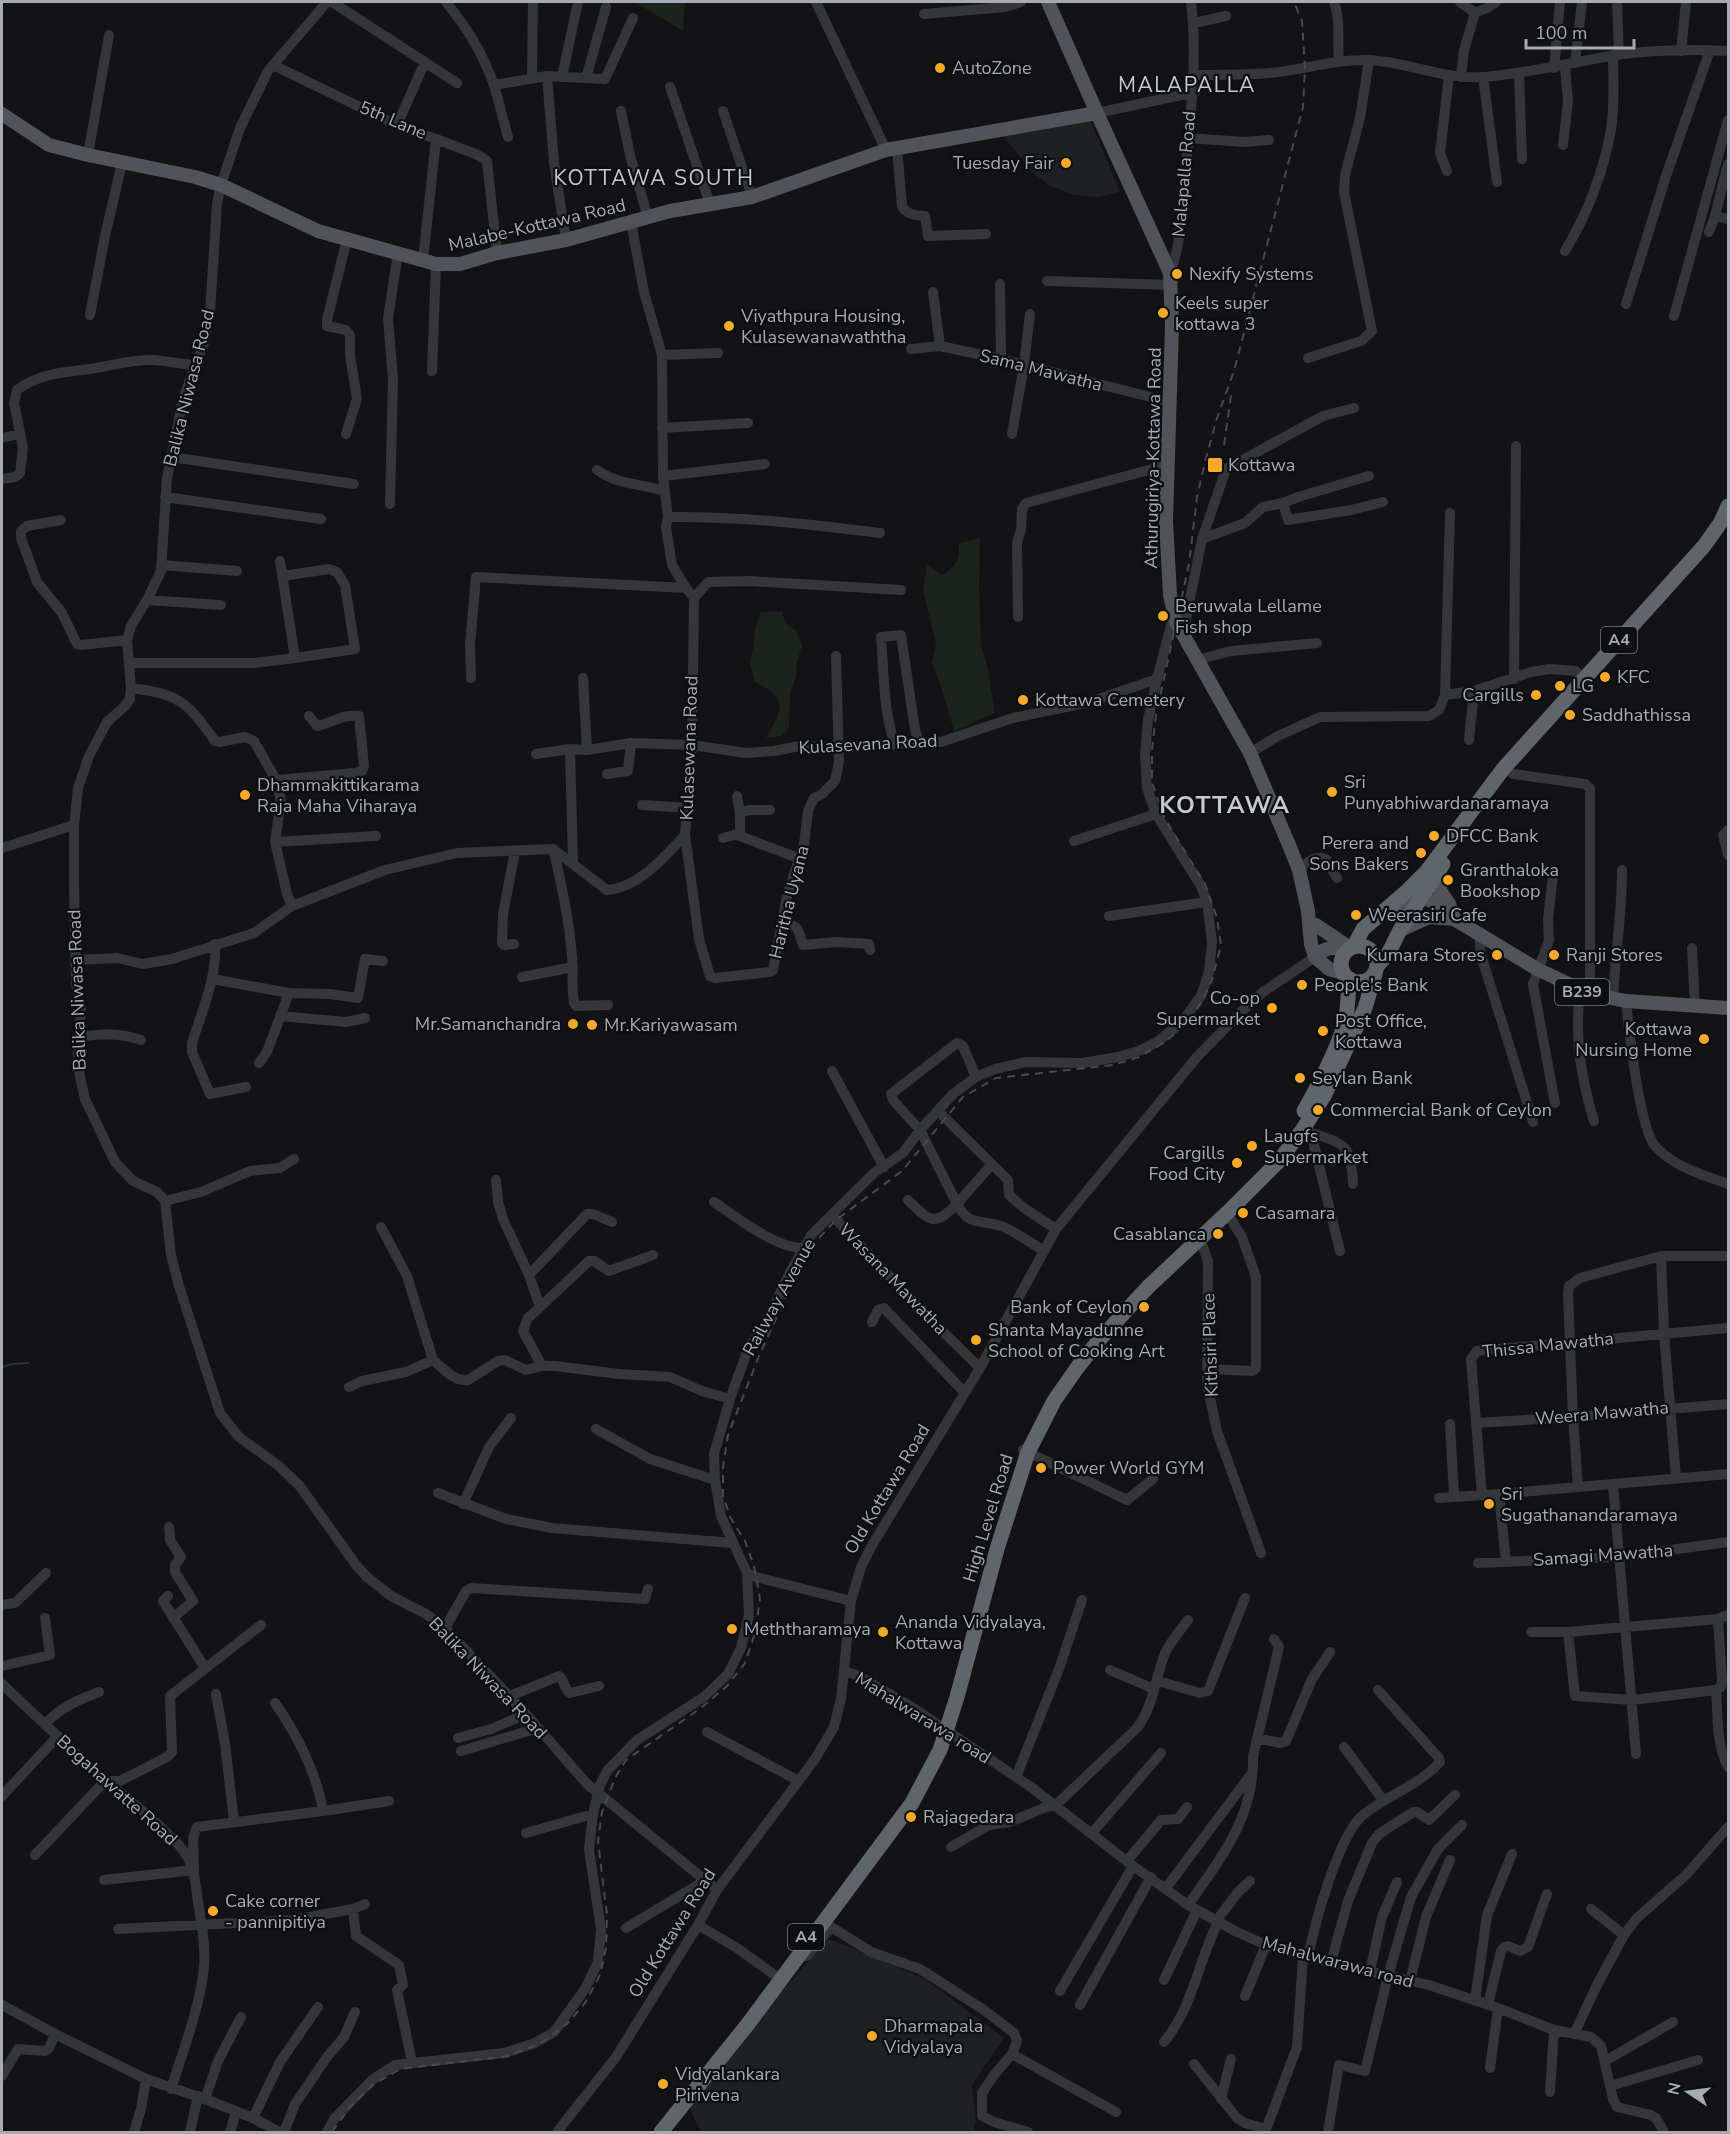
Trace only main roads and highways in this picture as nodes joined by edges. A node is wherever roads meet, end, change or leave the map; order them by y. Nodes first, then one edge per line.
1 (1048, 2) edge
2 (1097, 113) junction
3 (2, 114) edge
4 (1728, 506) edge
5 (1728, 516) edge
6 (1433, 880) junction
7 (1420, 898) junction
8 (1308, 911) junction
9 (1452, 915) junction
10 (1376, 918) junction
11 (1316, 925) junction
12 (1400, 930) junction
13 (1350, 948) junction
14 (1318, 953) junction
15 (1376, 969) junction
16 (1346, 976) junction
17 (1728, 1008) edge
18 (1025, 1451) junction
19 (944, 1730) junction
20 (650, 2133) edge
21 (660, 2133) edge

1 - 2 main road, Athurugiriya-Kottawa Road
2 - 3 main road, Malabe-Kottawa Road
2 - 8 main road, Athurugiriya-Kottawa Road
4 - 10 highway, A4
5 - 6 highway, High Level Road / A4
6 - 7 highway, High Level Road / A4
6 - 9 main road
7 - 9 main road, B239
7 - 10 main road
7 - 12 highway, High Level Road / A4
8 - 11 main road, Athurugiriya-Kottawa Road
8 - 14 main road, Athurugiriya-Kottawa Road
9 - 12 main road, B239
9 - 17 main road, B239
10 - 13 highway, A4
11 - 13 main road
11 - 14 main road, Athurugiriya-Kottawa Road
12 - 15 highway, High Level Road / A4
13 - 14 main road
13 - 15 highway
13 - 16 highway
14 - 16 main road
15 - 16 highway
15 - 18 highway, High Level Road / A4
16 - 18 highway, High Level Road / A4
18 - 19 highway, High Level Road / A4
19 - 20 highway, High Level Road / A4
19 - 21 highway, High Level Road / A4

